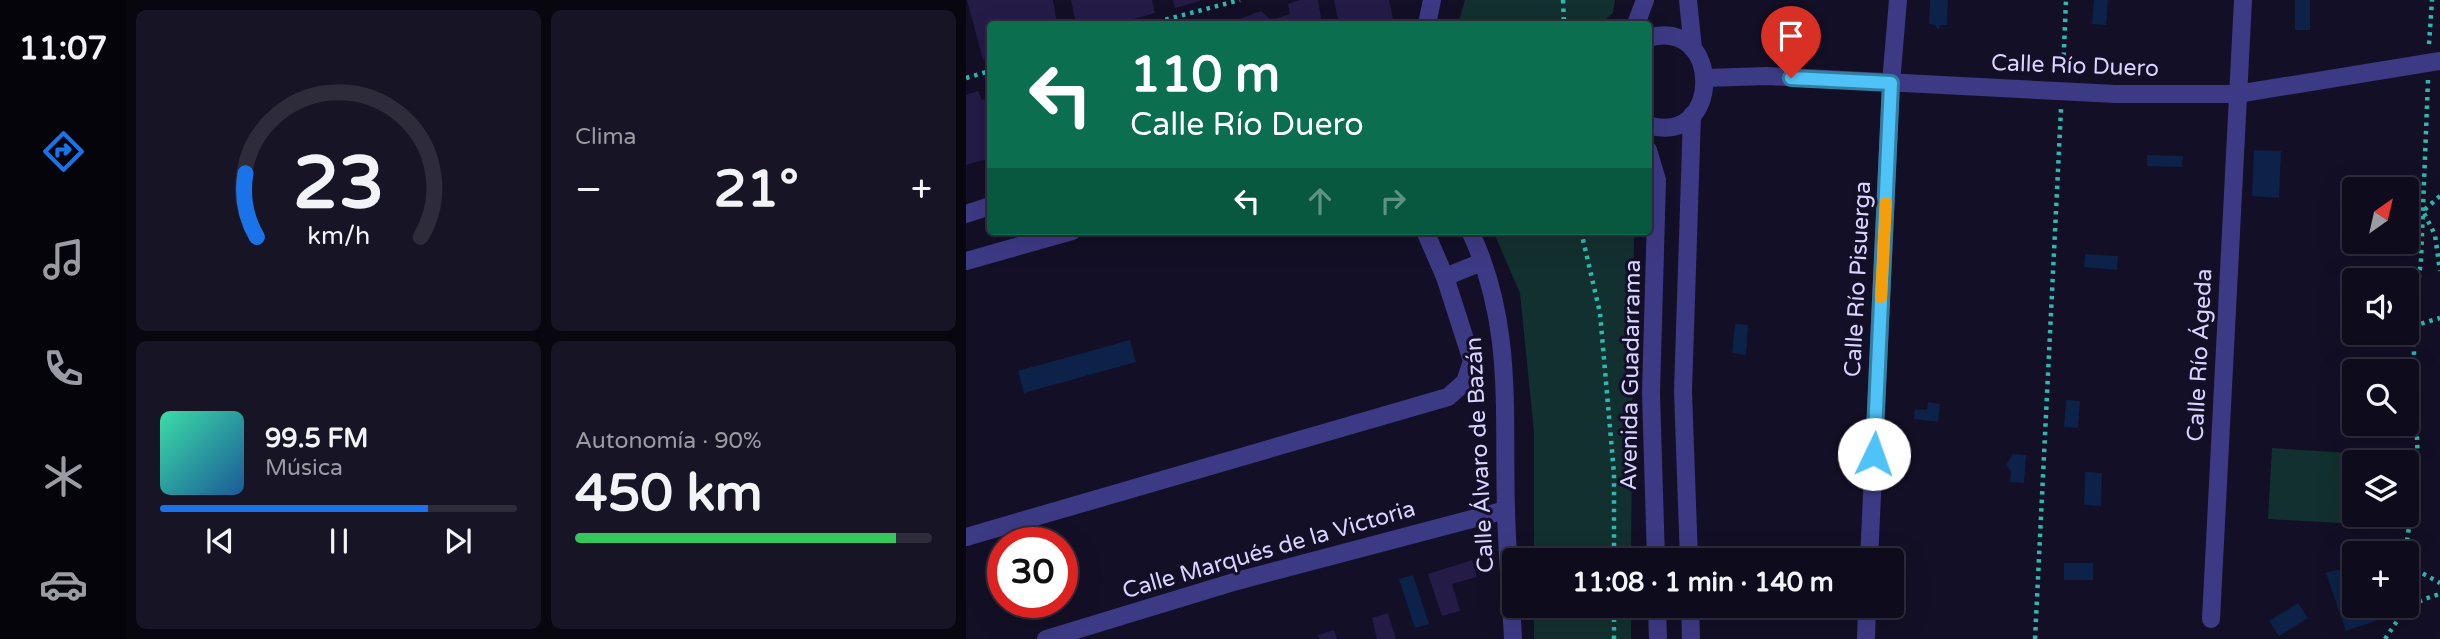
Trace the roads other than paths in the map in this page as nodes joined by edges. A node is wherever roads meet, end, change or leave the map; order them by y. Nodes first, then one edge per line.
1 (1432, 0) edge
2 (1645, 0) edge
3 (1688, 0) edge
4 (1898, 0) edge
5 (2243, 0) edge
6 (1428, 21) edge
7 (1637, 21) edge
8 (1652, 38) edge
9 (1693, 49) junction
10 (2434, 62) edge
11 (1706, 78) junction
12 (1891, 83) junction
13 (2238, 94) junction
14 (1692, 115) junction
15 (1652, 125) edge
16 (1652, 163) edge
17 (987, 207) edge
18 (966, 214) edge
19 (1058, 235) edge
20 (1427, 235) edge
21 (1472, 235) edge
22 (966, 261) edge
23 (1482, 262) junction
24 (1445, 277) junction
25 (1506, 510) junction
26 (966, 537) edge
27 (1656, 548) edge
28 (1689, 548) edge
29 (1871, 548) edge
30 (1657, 618) edge
31 (1690, 618) edge
32 (1867, 618) edge
33 (2211, 619) dead end
34 (1046, 639) edge
35 (1513, 639) edge
36 (1658, 639) edge
37 (1691, 639) edge
38 (1866, 639) edge

1 - 6 street
2 - 7 street
3 - 9 street
4 - 12 street, Calle Río Pisuerga
5 - 13 street, Calle Río Ágeda
8 - 9 street
9 - 11 street
10 - 13 street, Calle Río Duero
11 - 12 street, Calle Río Duero
11 - 14 street
12 - 13 street, Calle Río Duero
12 - 29 street, Calle Río Pisuerga
13 - 33 street, Calle Río Ágeda
14 - 15 street
14 - 28 street
16 - 27 street, Avenida Guadarrama
17 - 18 street
19 - 22 street
20 - 24 street
21 - 23 street, Calle Álvaro de Bazán
23 - 24 street
23 - 25 street, Calle Álvaro de Bazán
24 - 26 street
25 - 34 street, Calle Marqués de la Victoria
25 - 35 street, Calle Álvaro de Bazán
30 - 36 street
31 - 37 street
32 - 38 street

